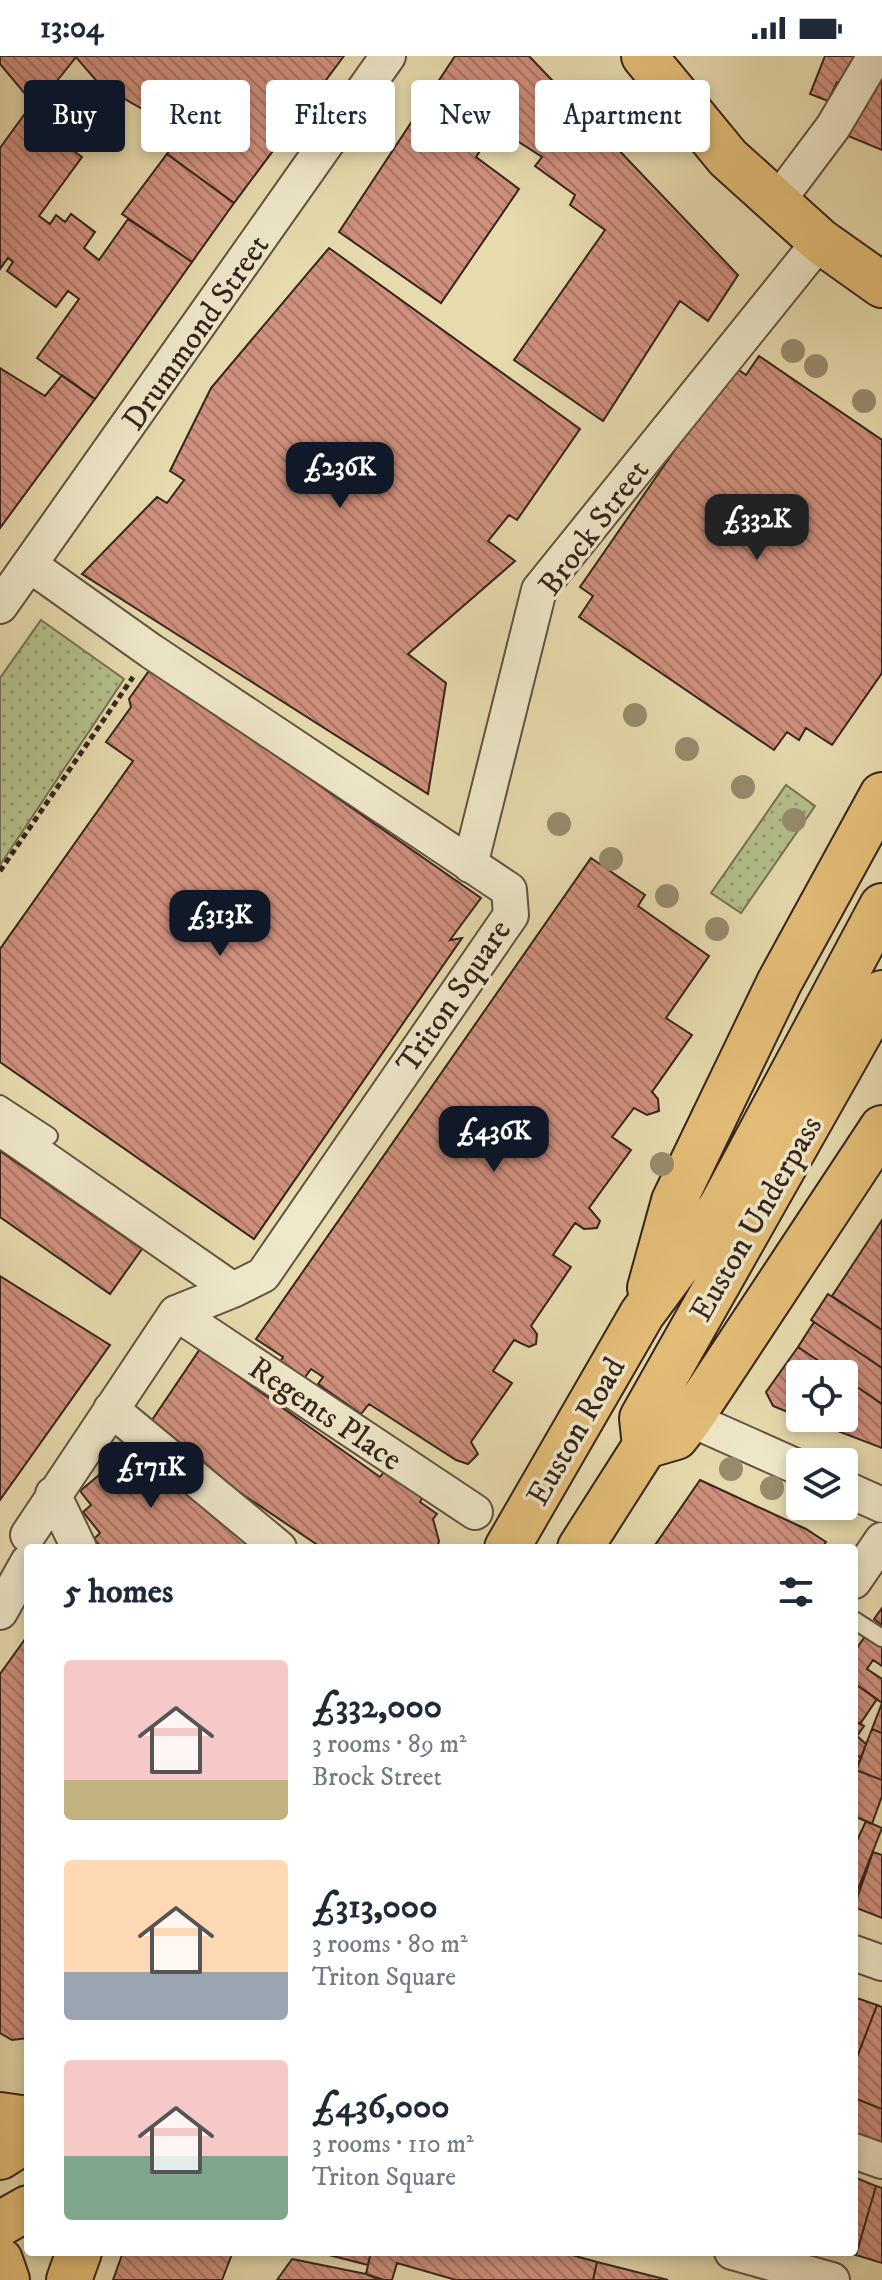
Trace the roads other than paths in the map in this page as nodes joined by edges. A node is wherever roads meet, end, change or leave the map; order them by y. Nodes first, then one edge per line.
1 (388, 56) edge
2 (644, 56) edge
3 (875, 56) edge
4 (776, 203) junction
5 (820, 241) junction
6 (882, 285) edge
7 (30, 565) junction
8 (0, 606) edge
9 (882, 795) edge
10 (470, 865) junction
11 (882, 906) edge
12 (882, 993) edge
13 (0, 1104) edge
14 (0, 1128) edge
15 (882, 1128) edge
16 (49, 1136) dead end
17 (233, 1290) junction
18 (176, 1313) junction
19 (642, 1314) junction
20 (111, 1409) junction
21 (690, 1419) junction
22 (645, 1446) junction
23 (786, 1462) edge
24 (53, 1494) junction
25 (858, 1494) edge
26 (882, 1505) edge
27 (475, 1512) dead end
28 (882, 1540) edge
29 (77, 1544) edge
30 (274, 1544) edge
31 (509, 1544) edge
32 (583, 1544) edge
33 (21, 1546) edge
34 (858, 1575) edge
35 (0, 1612) edge
36 (858, 1623) edge
37 (882, 1638) edge
38 (858, 1954) edge
39 (882, 1963) edge
40 (0, 2115) edge
41 (24, 2118) edge
42 (24, 2142) edge
43 (858, 2152) edge
44 (0, 2157) edge
45 (882, 2161) edge
46 (24, 2210) edge
47 (0, 2224) edge
48 (78, 2256) edge
49 (0, 2260) edge
50 (738, 2263) edge
51 (7, 2280) edge
52 (69, 2280) edge
53 (832, 2280) edge

1 - 7 street, Drummond Street
2 - 4 main road
3 - 4 street
4 - 5 main road
5 - 6 main road
5 - 10 street, Brock Street
7 - 8 street, Drummond Street
7 - 10 street, Triton Square
9 - 19 main road
10 - 17 street, Triton Square
11 - 19 main road, Euston Underpass
12 - 22 main road, Euston Underpass
13 - 16 lane
14 - 17 street
15 - 21 main road
17 - 18 street
18 - 20 street
18 - 27 street, Regents Place
19 - 31 main road, Euston Road
20 - 24 street
20 - 30 street
21 - 22 main road
21 - 23 street
22 - 32 main road, Euston Road
24 - 29 street
24 - 33 street
25 - 26 street
28 - 34 street
33 - 35 street
36 - 37 lane
38 - 39 street
40 - 41 main road
42 - 44 main road
43 - 45 street
46 - 47 main road
48 - 52 main road
49 - 51 main road
50 - 53 street

